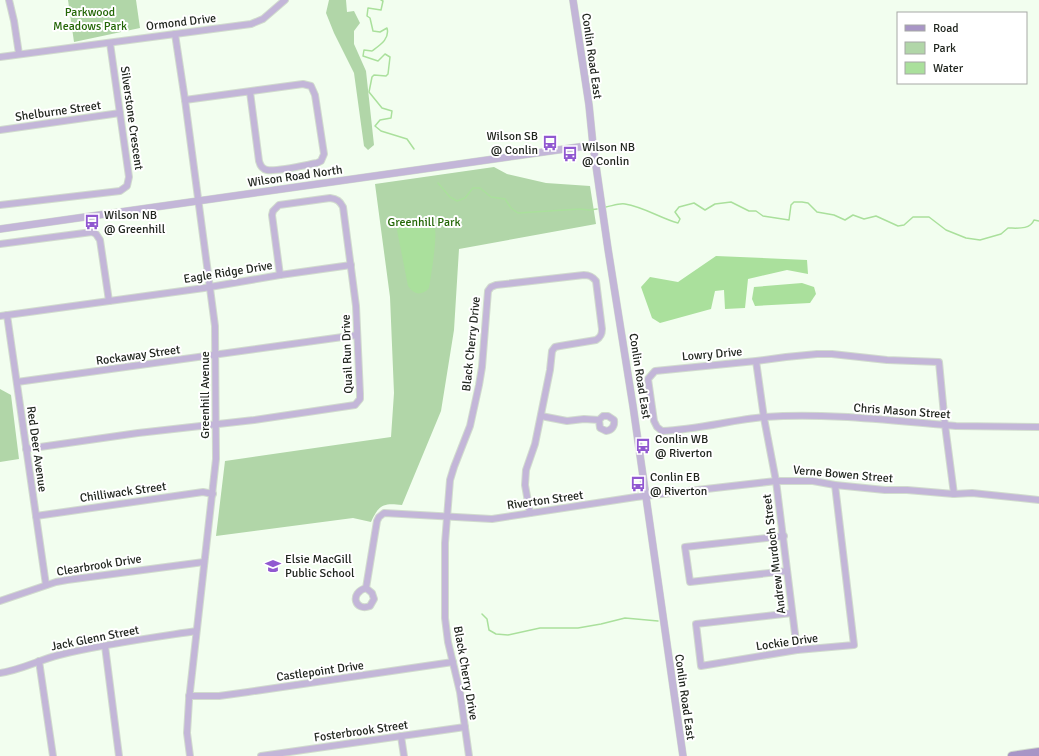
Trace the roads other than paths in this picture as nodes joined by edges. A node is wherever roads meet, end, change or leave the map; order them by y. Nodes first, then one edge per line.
1 (8, 0) edge
2 (285, 0) edge
3 (573, 0) edge
4 (175, 34) junction
5 (110, 43) junction
6 (19, 54) junction
7 (0, 57) edge
8 (250, 92) junction
9 (186, 100) junction
10 (120, 113) junction
11 (0, 130) edge
12 (593, 144) junction
13 (199, 201) junction
14 (0, 205) edge
15 (0, 229) edge
16 (0, 244) edge
17 (351, 266) junction
18 (280, 275) junction
19 (211, 287) junction
20 (109, 301) junction
21 (7, 315) junction
22 (0, 316) edge
23 (357, 335) junction
24 (216, 355) junction
25 (756, 361) junction
26 (17, 382) junction
27 (541, 416) junction
28 (764, 418) junction
29 (599, 420) dead end
30 (216, 424) junction
31 (945, 425) junction
32 (1039, 427) edge
33 (26, 449) junction
34 (776, 480) junction
35 (835, 485) junction
36 (213, 494) junction
37 (954, 494) junction
38 (646, 496) junction
39 (1039, 500) edge
40 (530, 513) junction
41 (36, 516) junction
42 (447, 516) junction
43 (784, 536) junction
44 (204, 562) junction
45 (787, 571) junction
46 (46, 585) junction
47 (366, 588) dead end
48 (0, 601) edge
49 (792, 613) junction
50 (196, 631) junction
51 (105, 646) junction
52 (797, 650) junction
53 (39, 661) junction
54 (453, 662) junction
55 (0, 673) edge
56 (189, 696) junction
57 (465, 727) junction
58 (401, 736) junction
59 (1039, 752) edge
60 (54, 756) edge
61 (120, 756) edge
62 (190, 756) edge
63 (262, 756) edge
64 (404, 756) edge
65 (469, 756) edge
66 (683, 756) edge
67 (1012, 756) edge

1 - 6 street
2 - 4 street, Ormond Drive
3 - 12 street, Conlin Road East
4 - 5 street, Ormond Drive
4 - 9 street, Greenhill Avenue
5 - 6 street, Ormond Drive
5 - 10 street, Silverstone Crescent
6 - 7 street, Ormond Drive
8 - 8 street
8 - 9 street
9 - 13 street, Greenhill Avenue
10 - 11 street, Shelburne Street
10 - 14 street, Silverstone Crescent
12 - 13 street, Wilson Road North
12 - 38 street, Conlin Road East
13 - 15 street, Wilson Road North
13 - 19 street, Greenhill Avenue
16 - 20 street
17 - 18 street, Eagle Ridge Drive
17 - 18 street, Quail Run Drive
17 - 23 street, Quail Run Drive
18 - 19 street, Eagle Ridge Drive
19 - 20 street, Eagle Ridge Drive
19 - 24 street, Greenhill Avenue
20 - 21 street, Eagle Ridge Drive
21 - 22 street, Eagle Ridge Drive
21 - 26 street, Red Deer Avenue
23 - 24 street, Rockaway Street
23 - 30 street, Quail Run Drive
24 - 26 street, Rockaway Street
24 - 30 street, Greenhill Avenue
25 - 28 street, Andrew Murdoch Street
25 - 28 street, Lowry Drive
25 - 31 street, Lowry Drive
26 - 33 street, Red Deer Avenue
27 - 29 street
27 - 40 street, Black Cherry Drive
27 - 42 street, Black Cherry Drive
28 - 31 street, Chris Mason Street
28 - 34 street, Andrew Murdoch Street
30 - 33 street, Quail Run Drive
30 - 36 street, Greenhill Avenue
31 - 32 street, Chris Mason Street
31 - 37 street
33 - 41 street, Red Deer Avenue
34 - 35 street, Verne Bowen Street
34 - 38 street, Verne Bowen Street
34 - 43 street, Andrew Murdoch Street
35 - 37 street, Verne Bowen Street
35 - 52 street, Lockie Drive
36 - 41 street, Chilliwack Street
36 - 44 street, Greenhill Avenue
37 - 39 street, Verne Bowen Street
38 - 40 street, Riverton Street
38 - 66 street, Conlin Road East
40 - 42 street, Riverton Street
41 - 46 street, Red Deer Avenue
42 - 47 street, Riverton Street
42 - 54 street, Black Cherry Drive
43 - 45 street, Andrew Murdoch Street
43 - 45 street
44 - 46 street, Clearbrook Drive
44 - 50 street, Greenhill Avenue
45 - 49 street, Andrew Murdoch Street
46 - 48 street, Clearbrook Drive
49 - 52 street, Andrew Murdoch Street
49 - 52 street, Lockie Drive
50 - 51 street, Jack Glenn Street
50 - 56 street, Greenhill Avenue
51 - 53 street, Jack Glenn Street
51 - 61 street
53 - 55 street, Jack Glenn Street
53 - 60 street
54 - 56 street, Castlepoint Drive
54 - 57 street, Black Cherry Drive
56 - 62 street, Greenhill Avenue
57 - 58 street, Fosterbrook Street
57 - 65 street, Black Cherry Drive
58 - 63 street, Fosterbrook Street
58 - 64 street
59 - 67 main road

